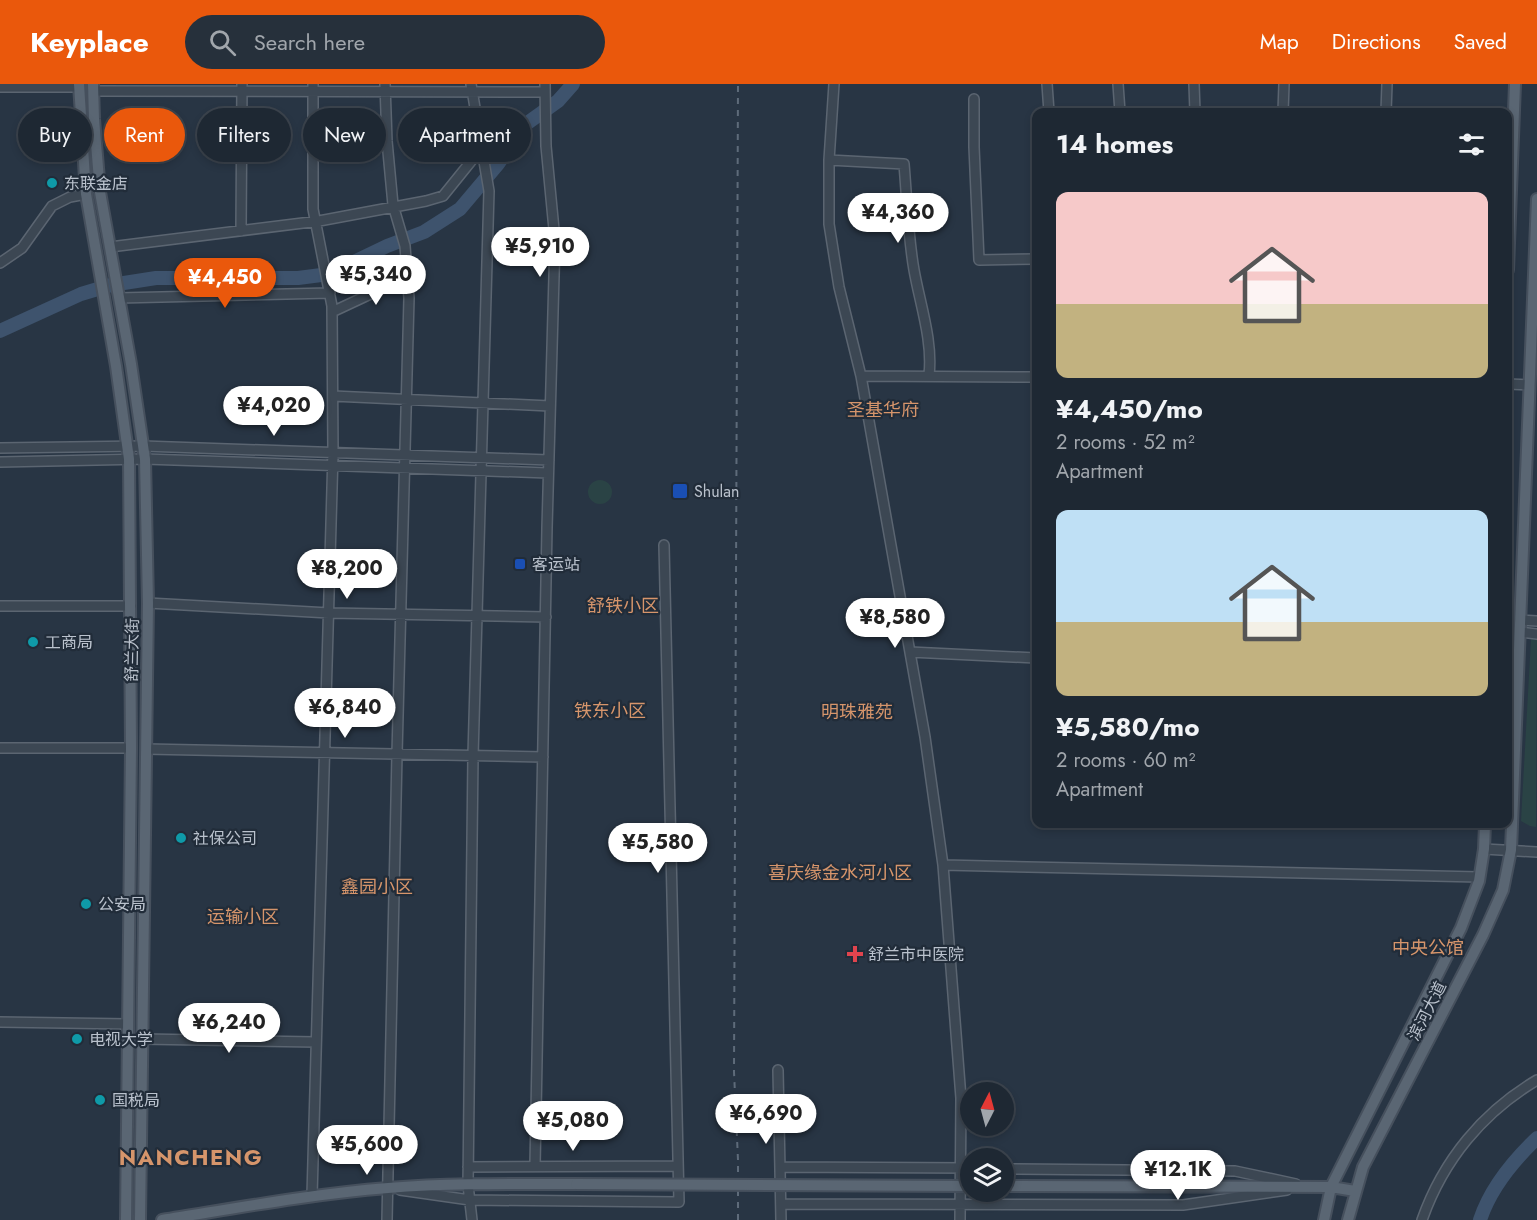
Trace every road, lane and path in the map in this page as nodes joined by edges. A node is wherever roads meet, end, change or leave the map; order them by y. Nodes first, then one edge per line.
1 (834, 84) edge
2 (1047, 84) edge
3 (1118, 84) edge
4 (1194, 84) edge
5 (1284, 84) edge
6 (1387, 84) edge
7 (1515, 84) edge
8 (79, 86) edge
9 (0, 87) edge
10 (93, 88) edge
11 (242, 88) edge
12 (313, 88) edge
13 (385, 88) edge
14 (471, 88) edge
15 (545, 88) edge
16 (974, 99) dead end
17 (474, 108) edge
18 (1049, 108) edge
19 (1119, 108) edge
20 (1195, 108) edge
21 (1283, 108) edge
22 (1386, 108) edge
23 (829, 160) junction
24 (471, 162) edge
25 (483, 162) edge
26 (1512, 164) edge
27 (86, 194) junction
28 (1537, 199) edge
29 (393, 207) junction
30 (316, 222) junction
31 (242, 231) junction
32 (111, 252) junction
33 (1032, 259) edge
34 (0, 263) edge
35 (408, 276) junction
36 (329, 292) junction
37 (119, 298) junction
38 (332, 312) junction
39 (929, 375) junction
40 (861, 376) junction
41 (1032, 376) edge
42 (1512, 384) edge
43 (1530, 385) junction
44 (333, 396) junction
45 (407, 399) junction
46 (482, 402) junction
47 (1532, 402) edge
48 (550, 406) junction
49 (143, 446) junction
50 (128, 447) junction
51 (0, 448) edge
52 (333, 453) junction
53 (405, 455) junction
54 (481, 458) junction
55 (129, 459) junction
56 (145, 459) junction
57 (549, 460) junction
58 (0, 462) edge
59 (333, 465) junction
60 (405, 468) junction
61 (480, 471) junction
62 (548, 473) junction
63 (664, 545) dead end
64 (148, 603) junction
65 (0, 606) edge
66 (131, 606) junction
67 (329, 613) junction
68 (401, 614) junction
69 (477, 616) junction
70 (546, 618) junction
71 (1520, 620) junction
72 (1537, 621) edge
73 (1520, 632) junction
74 (1537, 634) edge
75 (910, 652) junction
76 (1032, 658) edge
77 (0, 748) edge
78 (131, 748) junction
79 (146, 749) junction
80 (325, 752) junction
81 (397, 754) junction
82 (473, 756) junction
83 (543, 757) junction
84 (1512, 826) edge
85 (1485, 828) edge
86 (1512, 828) edge
87 (1484, 849) junction
88 (1511, 850) junction
89 (1537, 852) edge
90 (943, 865) junction
91 (1479, 877) junction
92 (0, 1022) edge
93 (128, 1024) junction
94 (143, 1039) junction
95 (316, 1042) junction
96 (778, 1070) dead end
97 (1537, 1080) edge
98 (965, 1148) edge
99 (535, 1166) junction
100 (678, 1166) junction
101 (468, 1167) junction
102 (780, 1167) junction
103 (960, 1168) edge
104 (1014, 1168) edge
105 (468, 1185) junction
106 (960, 1186) edge
107 (1014, 1186) edge
108 (1310, 1187) junction
109 (1330, 1187) junction
110 (389, 1188) junction
111 (1355, 1191) junction
112 (312, 1196) junction
113 (470, 1200) junction
114 (781, 1204) junction
115 (961, 1204) junction
116 (126, 1220) edge
117 (140, 1220) edge
118 (162, 1220) edge
119 (387, 1220) edge
120 (472, 1220) edge
121 (781, 1220) edge
122 (960, 1220) edge
123 (1324, 1220) edge
124 (1348, 1220) edge
125 (1422, 1220) edge

1 - 23 street
2 - 18 street
3 - 19 street
4 - 20 street
5 - 21 street
6 - 22 street
7 - 26 main road
8 - 9 street
8 - 27 main road, 舒兰大街
10 - 11 street
10 - 32 main road, 舒兰大街
11 - 12 street
11 - 31 street
12 - 13 street
12 - 30 street
13 - 14 street
13 - 29 street
14 - 15 street
14 - 17 street
15 - 48 street
16 - 33 street
23 - 39 street
23 - 40 street
24 - 29 street
25 - 46 street
27 - 34 street
27 - 50 main road, 舒兰大街
28 - 43 main road, 滨河大道
29 - 30 street
29 - 35 street
30 - 31 street
30 - 36 street
31 - 32 street
32 - 37 main road, 舒兰大街
35 - 38 street
35 - 45 street
36 - 37 street
36 - 38 street
37 - 49 main road, 舒兰大街
38 - 44 street
39 - 40 street
39 - 41 street
40 - 75 street
42 - 43 street
43 - 47 main road, 滨河大道
44 - 45 street
44 - 52 street
45 - 46 street
45 - 53 street
46 - 48 street
46 - 54 street
47 - 71 main road, 滨河大道
48 - 57 street
49 - 50 street
49 - 52 street
49 - 56 main road, 舒兰大街
50 - 51 street
50 - 55 main road, 舒兰大街
52 - 53 street
52 - 59 street
53 - 54 street
53 - 60 street
54 - 57 street
54 - 61 street
55 - 56 street
55 - 58 street
55 - 66 main road, 舒兰大街
56 - 59 street
56 - 64 main road, 舒兰大街
57 - 62 street
59 - 60 street
59 - 67 street
60 - 61 street
60 - 68 street
61 - 62 street
61 - 69 street
62 - 70 street
63 - 100 street
64 - 67 street
64 - 79 main road, 舒兰大街
65 - 66 street
66 - 78 main road, 舒兰大街
67 - 68 street
67 - 80 street
68 - 69 street
68 - 81 street
69 - 70 street
69 - 82 street
70 - 83 street
71 - 72 street
71 - 73 main road, 滨河大道
73 - 74 street
73 - 84 main road, 滨河大道
75 - 76 street
75 - 90 street
77 - 78 street
78 - 93 main road, 舒兰大街
79 - 80 street
79 - 94 main road, 舒兰大街
80 - 81 street
80 - 95 street
81 - 82 street
81 - 110 street
82 - 83 street
82 - 101 street
83 - 99 street
85 - 87 main road, 滨河大道
86 - 88 main road, 滨河大道
87 - 88 street
87 - 91 main road, 滨河大道
88 - 89 street
88 - 111 main road, 滨河大道
90 - 91 street
90 - 98 street
91 - 109 main road, 滨河大道
92 - 93 street
93 - 116 main road, 舒兰大街
94 - 95 street
94 - 117 main road, 舒兰大街
95 - 112 street
96 - 102 street
97 - 125 street
99 - 100 street
99 - 101 street
100 - 113 street
101 - 105 street
102 - 103 street
102 - 114 street
104 - 108 street
105 - 106 main road, bridge
105 - 110 main road
105 - 113 street
107 - 108 main road
108 - 109 main road
108 - 115 street
109 - 111 main road
109 - 123 main road, 滨河大道
110 - 112 main road
110 - 113 street
110 - 119 street
111 - 124 main road, 滨河大道
112 - 118 main road
113 - 120 street
114 - 115 street
114 - 121 street
115 - 122 street

